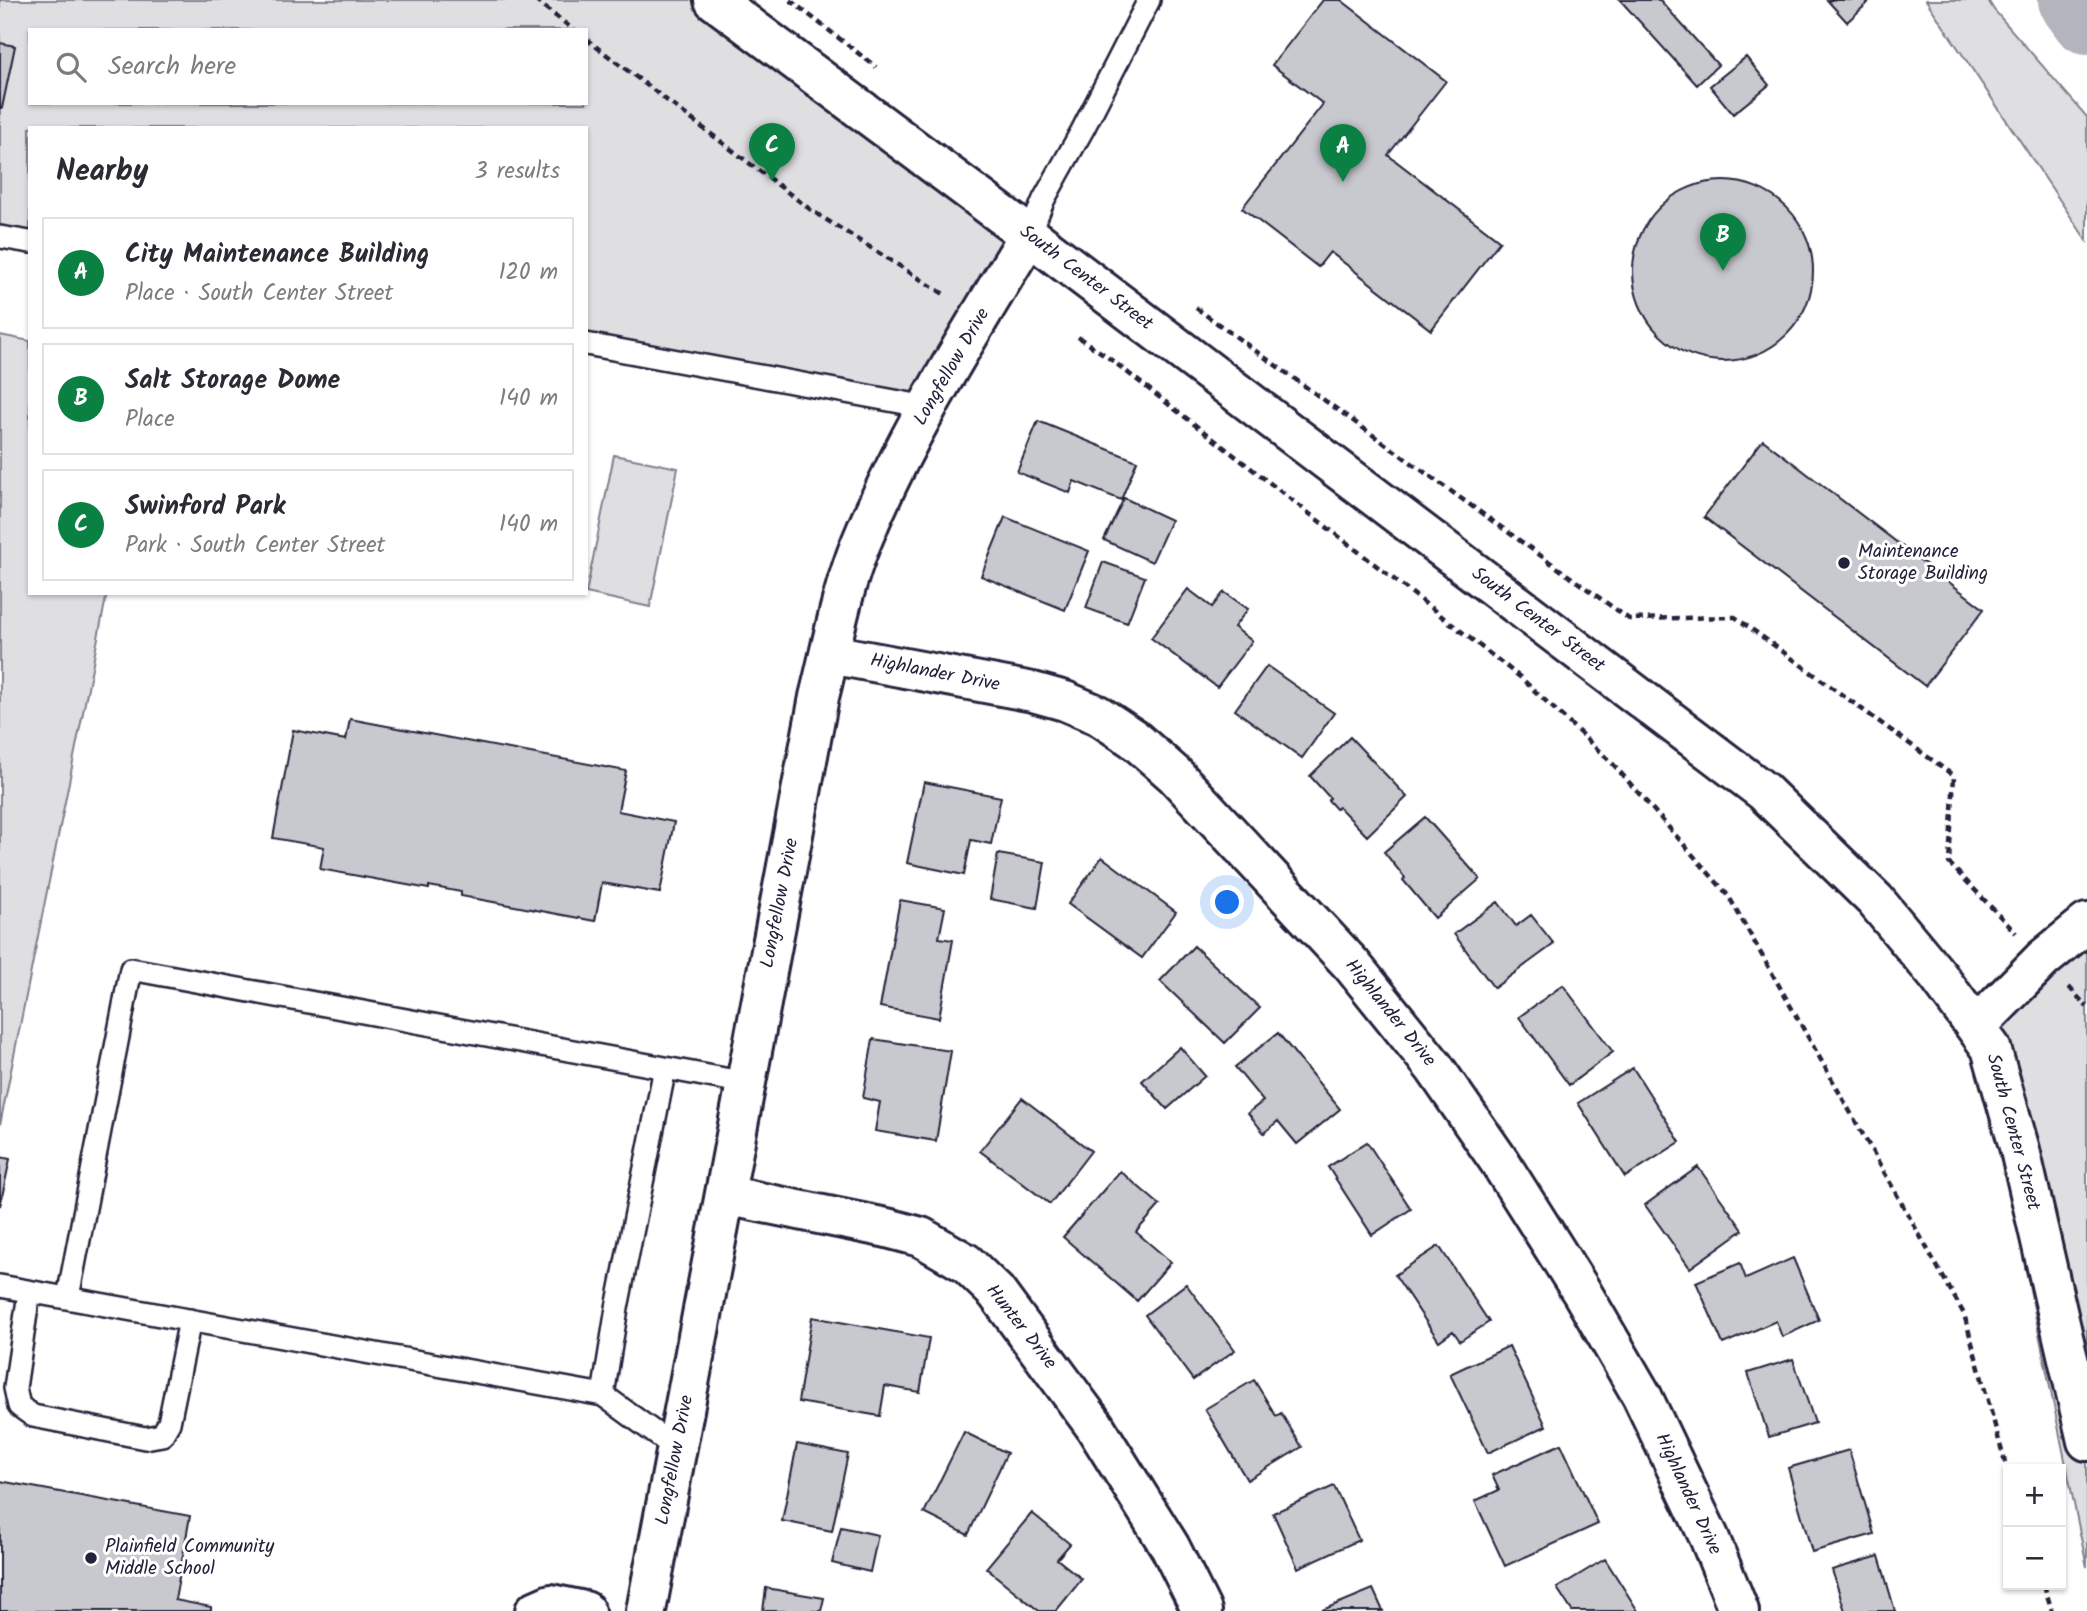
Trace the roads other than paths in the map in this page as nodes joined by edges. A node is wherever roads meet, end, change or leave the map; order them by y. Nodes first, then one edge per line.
1 (714, 0) edge
2 (1149, 0) edge
3 (1029, 235) junction
4 (0, 236) edge
5 (28, 242) edge
6 (588, 344) edge
7 (927, 407) junction
8 (830, 654) junction
9 (2087, 923) edge
10 (1976, 1027) junction
11 (665, 1068) junction
12 (746, 1083) junction
13 (725, 1195) junction
14 (0, 1286) edge
15 (29, 1293) junction
16 (68, 1297) junction
17 (190, 1320) junction
18 (603, 1395) junction
19 (2085, 1419) edge
20 (677, 1449) junction
21 (536, 1611) edge
22 (585, 1611) edge
23 (646, 1611) edge
24 (1202, 1611) edge
25 (1739, 1611) edge

1 - 3 street, South Center Street
2 - 3 lane
3 - 7 street, Longfellow Drive
3 - 10 street, South Center Street
4 - 5 lane
6 - 7 lane
7 - 8 street, Longfellow Drive
8 - 12 street, Longfellow Drive
8 - 25 street, Highlander Drive
9 - 10 street
10 - 19 street, South Center Street
11 - 12 lane
11 - 16 lane
11 - 18 lane
12 - 13 street, Longfellow Drive
13 - 20 street, Longfellow Drive
13 - 24 street, Hunter Drive
14 - 15 lane
15 - 16 lane
15 - 17 lane
16 - 17 lane
17 - 18 lane
18 - 20 lane
20 - 23 street, Longfellow Drive
21 - 22 street

